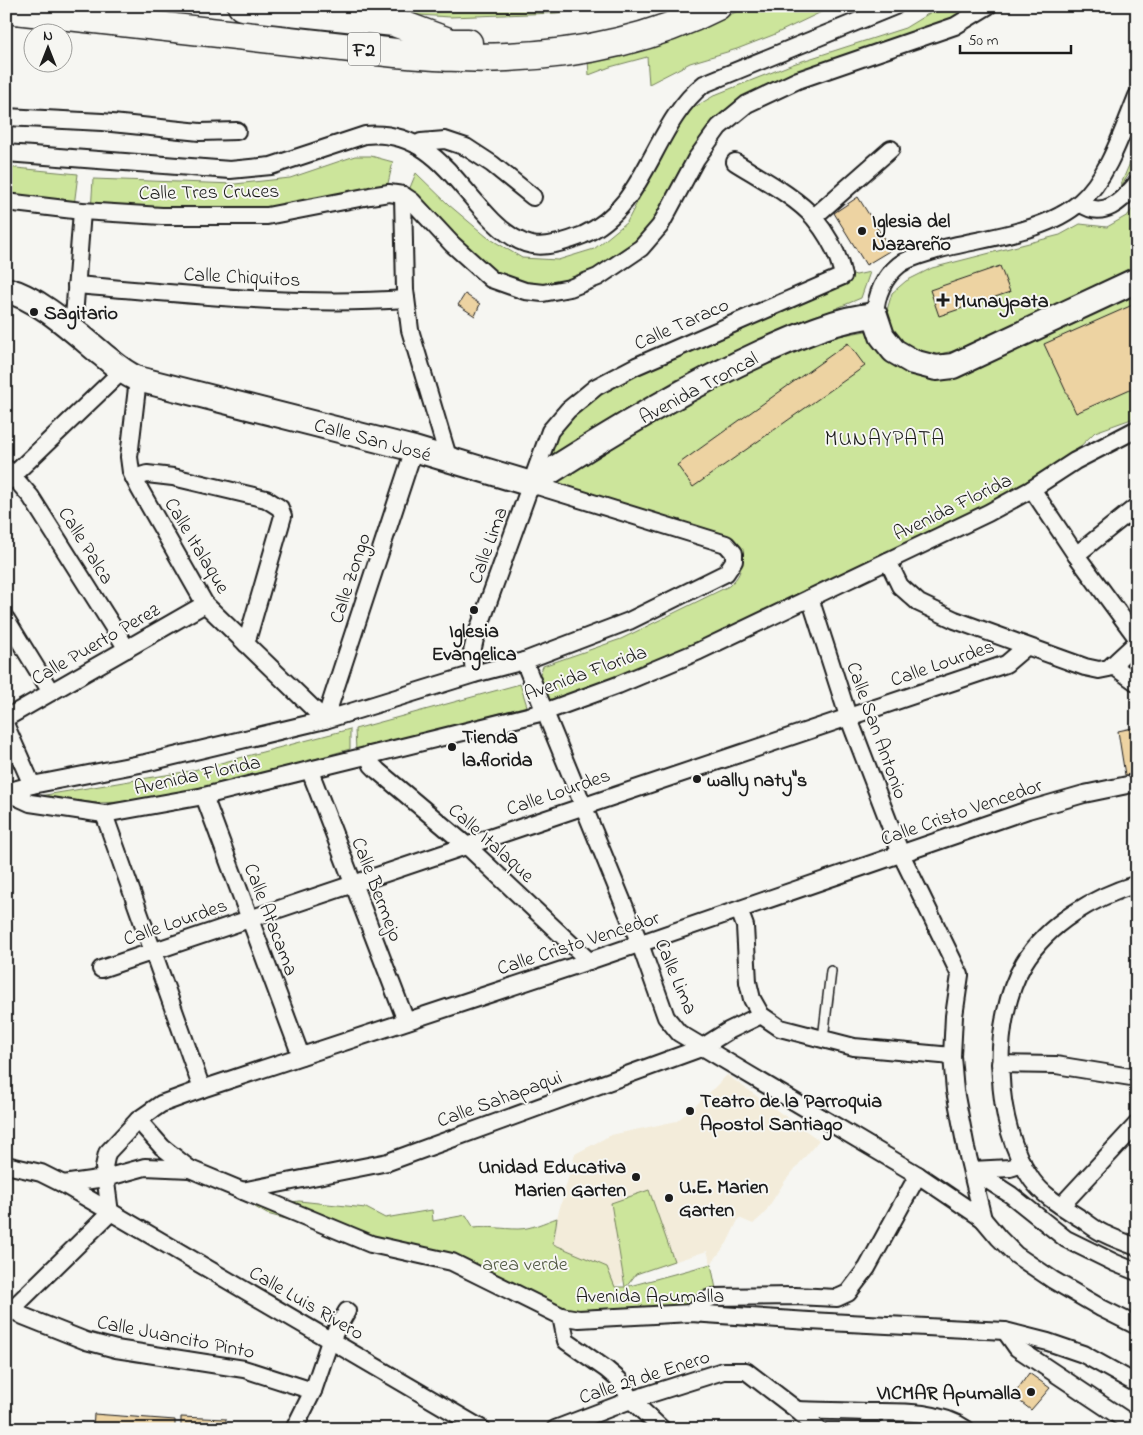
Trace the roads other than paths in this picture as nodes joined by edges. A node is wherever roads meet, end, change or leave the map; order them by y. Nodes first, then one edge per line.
1 (242, 6) edge
2 (679, 6) edge
3 (717, 6) edge
4 (895, 6) edge
5 (988, 6) edge
6 (6, 9) edge
7 (1137, 96) edge
8 (6, 117) edge
9 (237, 131) dead end
10 (417, 145) junction
11 (891, 149) dead end
12 (6, 153) edge
13 (736, 162) dead end
14 (1137, 183) edge
15 (403, 195) junction
16 (534, 197) dead end
17 (6, 202) edge
18 (1080, 203) junction
19 (82, 210) junction
20 (814, 217) junction
21 (1137, 280) edge
22 (76, 285) junction
23 (6, 290) edge
24 (406, 300) junction
25 (875, 315) junction
26 (73, 331) junction
27 (130, 375) junction
28 (1137, 429) edge
29 (550, 431) joint
30 (414, 449) junction
31 (449, 460) junction
32 (9, 475) edge
33 (134, 478) junction
34 (531, 484) junction
35 (1032, 490) junction
36 (1137, 506) edge
37 (1076, 555) junction
38 (888, 561) junction
39 (726, 573) joint
40 (810, 598) junction
41 (205, 604) junction
42 (6, 619) edge
43 (1137, 638) edge
44 (1137, 642) edge
45 (246, 644) junction
46 (1026, 647) junction
47 (127, 649) junction
48 (524, 661) junction
49 (1112, 665) junction
50 (474, 674) junction
51 (1137, 683) edge
52 (51, 692) junction
53 (544, 712) junction
54 (848, 716) junction
55 (6, 718) edge
56 (325, 720) junction
57 (6, 726) edge
58 (368, 755) junction
59 (310, 771) junction
60 (1137, 783) edge
61 (32, 785) junction
62 (6, 792) edge
63 (204, 796) junction
64 (583, 805) junction
65 (104, 814) junction
66 (466, 845) junction
67 (901, 854) junction
68 (353, 883) junction
69 (1137, 884) edge
70 (740, 910) junction
71 (248, 919) junction
72 (640, 944) junction
73 (152, 952) junction
74 (589, 961) junction
75 (101, 969) dead end
76 (832, 971) dead end
77 (761, 1015) junction
78 (406, 1021) junction
79 (823, 1039) junction
80 (701, 1048) junction
81 (301, 1056) junction
82 (952, 1056) junction
83 (1000, 1064) junction
84 (1137, 1078) edge
85 (202, 1088) junction
86 (138, 1120) junction
87 (1137, 1124) edge
88 (1023, 1164) junction
89 (6, 1165) edge
90 (190, 1170) junction
91 (972, 1170) junction
92 (918, 1175) junction
93 (105, 1178) junction
94 (63, 1184) junction
95 (242, 1191) junction
96 (1061, 1206) junction
97 (110, 1213) junction
98 (983, 1219) junction
99 (1137, 1247) edge
100 (1137, 1272) edge
101 (8, 1310) edge
102 (347, 1311) dead end
103 (691, 1313) junction
104 (561, 1316) junction
105 (1137, 1326) edge
106 (1005, 1330) junction
107 (330, 1340) junction
108 (1137, 1384) edge
109 (313, 1390) junction
110 (631, 1400) junction
111 (797, 1410) junction
112 (1137, 1428) edge
113 (294, 1429) edge
114 (482, 1429) edge
115 (556, 1429) edge
116 (662, 1429) edge
117 (818, 1429) edge
118 (966, 1429) edge

1 - 2 highway, F2
3 - 6 highway, F2
4 - 10 street
5 - 15 street
7 - 18 street
8 - 9 street
10 - 12 street
10 - 16 street
11 - 20 street
13 - 20 street
14 - 18 street
15 - 19 street, Calle Tres Cruces
15 - 24 street
17 - 19 street, Calle Tres Cruces
18 - 25 street
19 - 22 street
20 - 29 street, Calle Taraco
21 - 25 street
22 - 24 street, Calle Chiquitos
22 - 26 street
23 - 26 street, Calle San José
24 - 31 street
25 - 34 street, Avenida Troncal
26 - 27 street, Calle San José
27 - 30 street, Calle San José
27 - 32 street
27 - 33 street, Calle Italaque
28 - 35 street, Avenida Florida
29 - 34 street, Calle Lima
30 - 31 street, Calle San José
30 - 56 street, Calle Zongo
31 - 34 street, Calle San José
32 - 47 street, Calle Palca
33 - 41 street, Calle Italaque
33 - 45 street
34 - 39 street, Calle San José
34 - 50 street, Calle Lima
35 - 37 street
35 - 38 street, Avenida Florida
36 - 37 street
37 - 43 street
38 - 40 street, Avenida Florida
38 - 46 street, Calle Lourdes
39 - 48 street, Avenida Florida
40 - 53 street, Avenida Florida
40 - 54 street, Calle San Antonio
41 - 45 street, Calle Italaque
41 - 47 street, Calle Puerto Perez
42 - 52 street
44 - 49 street
45 - 56 street, Calle Italaque
46 - 49 street, Calle Lourdes
46 - 54 street, Calle Lourdes
47 - 52 street, Calle Puerto Perez
48 - 50 street, Avenida Florida
48 - 53 street, Calle Lima
49 - 51 street
50 - 56 street, Avenida Florida
52 - 55 street, Calle Puerto Perez
53 - 58 street, Avenida Florida
53 - 64 street, Calle Lima
54 - 64 street, Calle Lourdes
54 - 67 street, Calle San Antonio
56 - 61 street, Avenida Florida
57 - 61 street
58 - 59 street, Avenida Florida
58 - 66 street, Calle Italaque
59 - 63 street, Avenida Florida
59 - 68 street, Calle Bermejo
60 - 67 street, Calle Cristo Vencedor
61 - 62 street, Avenida Florida
62 - 65 street, Avenida Florida
63 - 65 street, Avenida Florida
63 - 71 street, Calle Atacama
64 - 66 street, Calle Lourdes
64 - 72 street, Calle Lima
65 - 73 street
66 - 68 street, Calle Lourdes
66 - 74 street, Calle Italaque
67 - 70 street, Calle Cristo Vencedor
67 - 82 street, Calle San Antonio
68 - 71 street, Calle Lourdes
68 - 78 street, Calle Bermejo
69 - 83 street
70 - 72 street, Calle Cristo Vencedor
70 - 77 street
71 - 73 street, Calle Lourdes
71 - 81 street, Calle Atacama
72 - 74 street, Calle Cristo Vencedor
72 - 80 street, Calle Lima
73 - 75 street, Calle Lourdes
73 - 85 street
74 - 78 street, Calle Cristo Vencedor
76 - 79 lane
77 - 79 street
77 - 80 street, Calle Sahapaqui
78 - 81 street, Calle Cristo Vencedor
79 - 82 street
80 - 92 street, Calle Lima
80 - 95 street, Calle Sahapaqui
81 - 85 street, Calle Cristo Vencedor
82 - 91 street, Calle San Antonio
83 - 84 street
83 - 88 street
85 - 86 street, Calle Cristo Vencedor
86 - 90 street
86 - 93 street, Calle Cristo Vencedor
87 - 96 street
88 - 91 street
88 - 96 street
89 - 94 street, Calle Luis Rivero
90 - 93 street, Avenida Apumalla
90 - 95 street, Avenida Apumalla
91 - 98 street, Calle San Antonio
91 - 100 street
92 - 98 street, Calle Lima
92 - 103 street
93 - 94 street, Avenida Apumalla
93 - 97 street, Calle Cristo Vencedor
94 - 97 street, Calle Luis Rivero
95 - 104 street, Avenida Apumalla
96 - 99 street
97 - 101 street
97 - 107 street, Calle Luis Rivero
98 - 105 street
101 - 109 street, Calle Juancito Pinto
102 - 107 street
103 - 104 street, Avenida Apumalla
103 - 106 street, Avenida Apumalla
104 - 110 street
106 - 108 street, Avenida Apumalla
106 - 112 street
107 - 109 street
107 - 114 street, Calle Luis Rivero
109 - 113 street
110 - 111 street, Calle 29 de Enero
110 - 115 street, Calle 29 de Enero
110 - 116 street
111 - 117 street, Calle 29 de Enero
111 - 118 street

